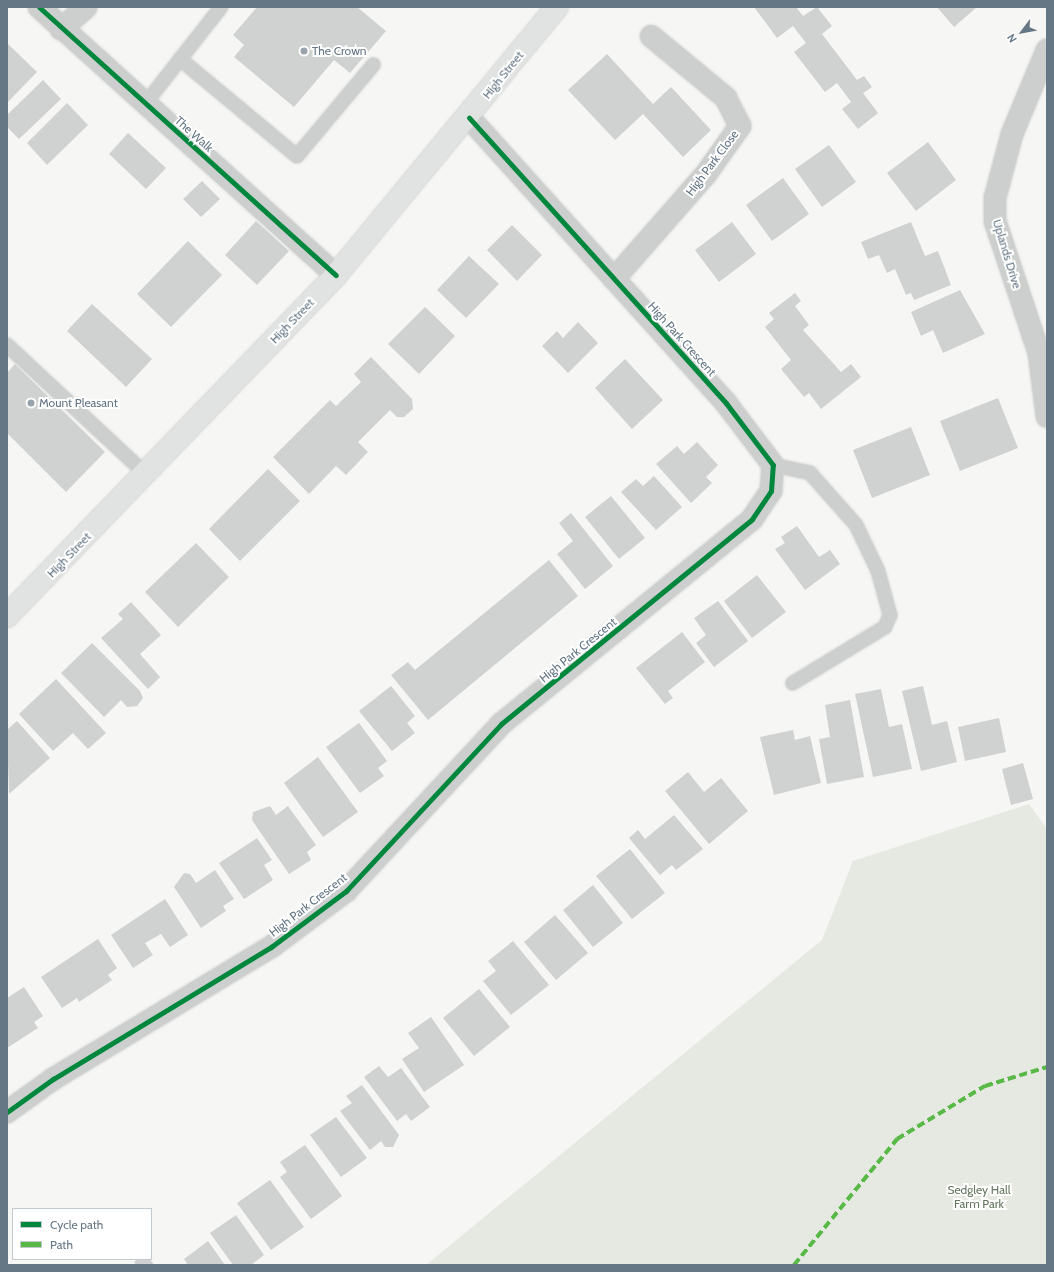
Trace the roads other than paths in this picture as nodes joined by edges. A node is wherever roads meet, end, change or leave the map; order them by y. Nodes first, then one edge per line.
1 (39, 7) edge
2 (86, 7) edge
3 (221, 7) edge
4 (557, 7) edge
5 (61, 29) junction
6 (651, 36) dead end
7 (1047, 50) edge
8 (180, 59) junction
9 (373, 65) dead end
10 (145, 104) junction
11 (469, 118) junction
12 (336, 275) junction
13 (614, 279) junction
14 (7, 345) edge
15 (1043, 352) edge
16 (1047, 416) edge
17 (773, 465) junction
18 (146, 474) junction
19 (10, 607) edge
20 (794, 683) dead end
21 (7, 1112) edge

1 - 5 street, The Walk
2 - 5 street
3 - 8 lane
4 - 11 main road, High Street
5 - 10 street, The Walk
6 - 13 street, High Park Close
7 - 15 street, Uplands Drive
8 - 9 lane
8 - 10 lane
10 - 12 street, The Walk
11 - 12 main road, High Street
11 - 13 street, High Park Crescent
12 - 18 main road, High Street
13 - 17 street, High Park Crescent
14 - 18 lane
15 - 16 street, Uplands Drive
17 - 20 lane
17 - 21 street, High Park Crescent
18 - 19 main road, High Street

